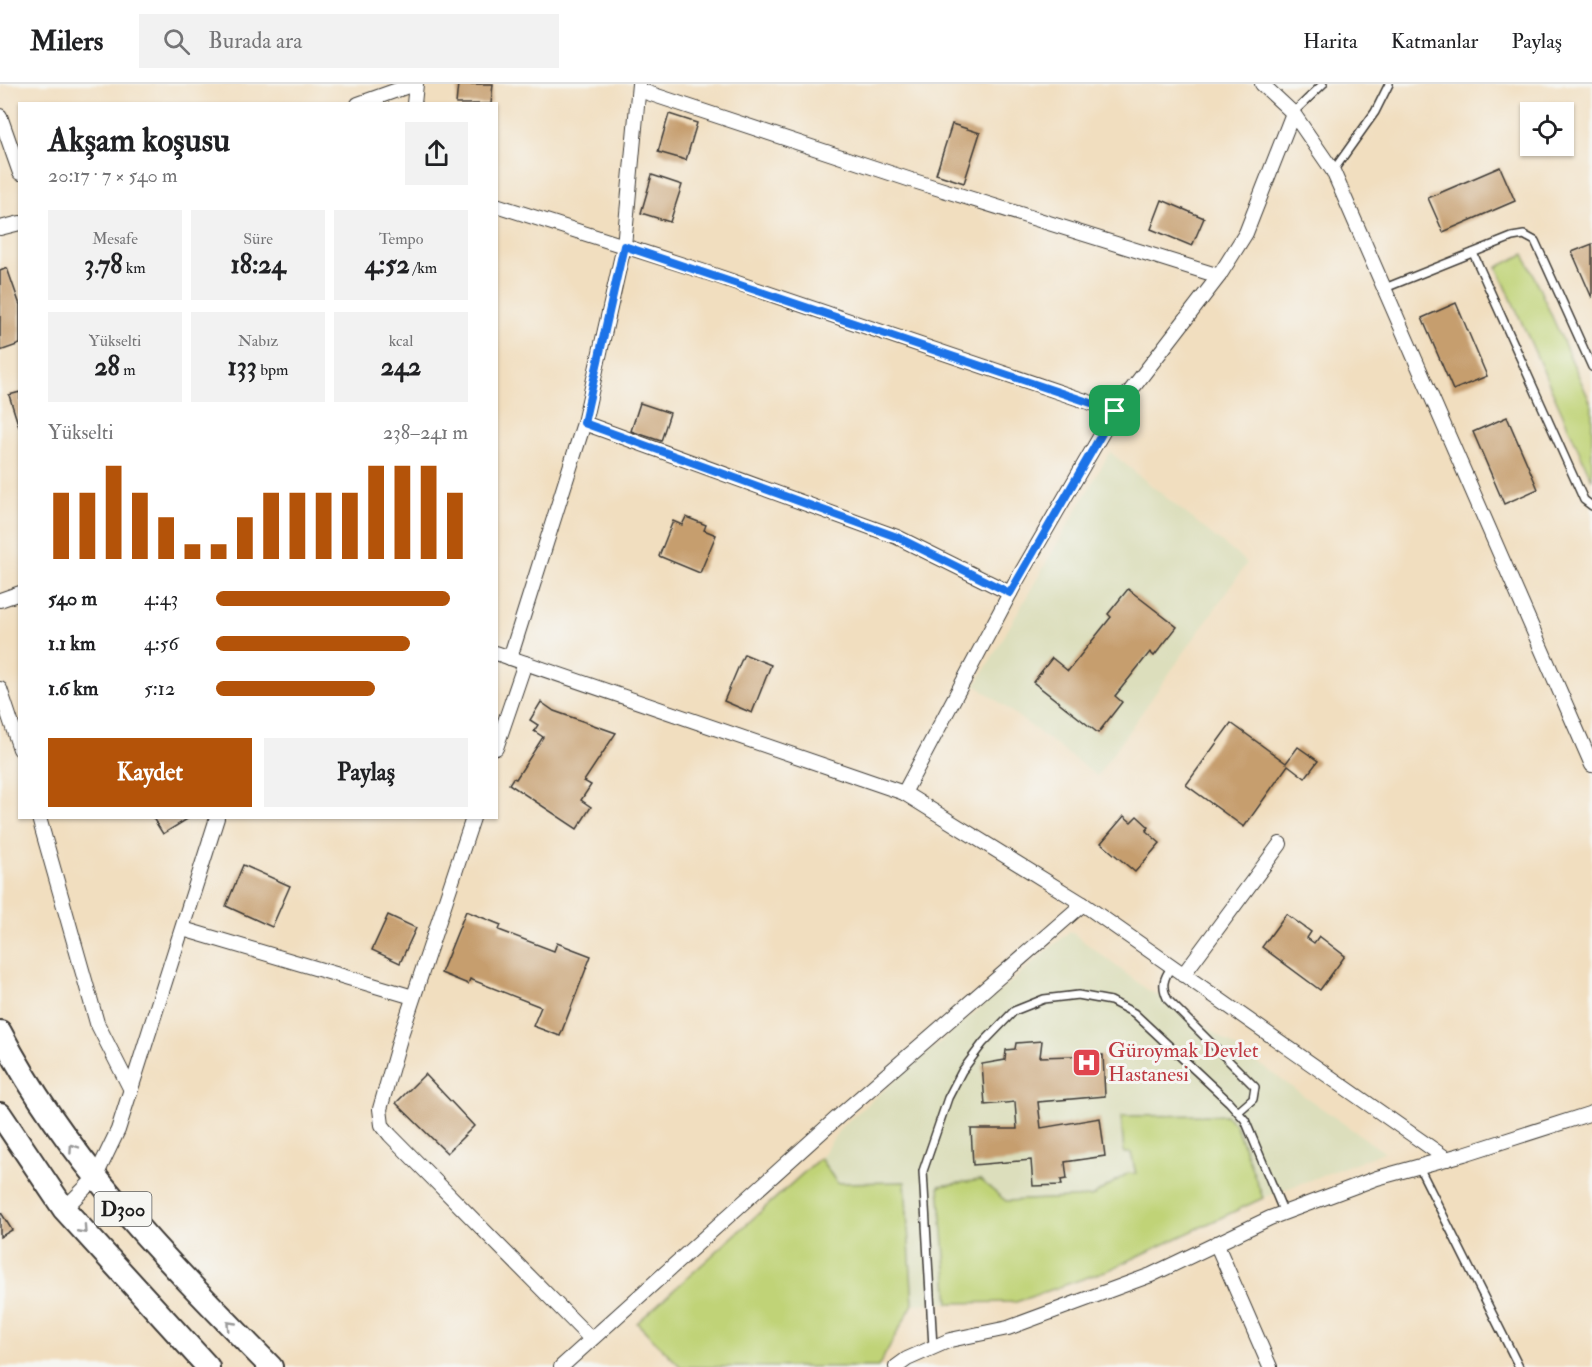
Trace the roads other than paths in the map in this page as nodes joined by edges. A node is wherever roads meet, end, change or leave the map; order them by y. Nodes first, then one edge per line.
1 (415, 84) edge
2 (1262, 84) edge
3 (1323, 84) edge
4 (1389, 84) edge
5 (639, 87) edge
6 (364, 102) edge
7 (414, 102) edge
8 (1293, 113) junction
9 (0, 116) edge
10 (18, 167) edge
11 (1333, 171) junction
12 (498, 207) edge
13 (18, 224) edge
14 (0, 228) edge
15 (624, 246) junction
16 (1473, 253) junction
17 (1219, 276) junction
18 (1384, 288) junction
19 (1592, 366) edge
20 (1115, 411) junction
21 (584, 423) junction
22 (1592, 506) edge
23 (1010, 593) junction
24 (18, 594) edge
25 (0, 600) edge
26 (503, 655) edge
27 (525, 663) junction
28 (0, 689) edge
29 (498, 742) edge
30 (18, 743) edge
31 (1592, 765) edge
32 (904, 793) junction
33 (39, 819) edge
34 (217, 819) edge
35 (473, 819) edge
36 (1280, 844) dead end
37 (1083, 904) junction
38 (183, 929) junction
39 (1178, 971) junction
40 (413, 997) junction
41 (0, 1032) edge
42 (131, 1090) junction
43 (1238, 1112) junction
44 (1592, 1113) edge
45 (0, 1114) edge
46 (1447, 1159) junction
47 (1419, 1167) junction
48 (95, 1178) junction
49 (64, 1209) junction
50 (1284, 1213) junction
51 (1216, 1244) junction
52 (591, 1339) junction
53 (933, 1347) junction
54 (208, 1367) edge
55 (271, 1367) edge
56 (561, 1367) edge
57 (896, 1367) edge
58 (1270, 1367) edge
59 (1520, 1367) edge

1 - 6 street
1 - 7 street
2 - 8 street
3 - 8 lane
4 - 11 lane
5 - 15 street
5 - 17 street
8 - 11 street
8 - 17 street
9 - 10 street
11 - 18 street
12 - 15 street
13 - 14 street
15 - 20 street
15 - 21 street
16 - 18 lane
16 - 19 lane
16 - 22 lane
17 - 20 street
18 - 31 street
20 - 23 street
21 - 23 street
21 - 26 street
23 - 32 street
24 - 25 street
26 - 27 street
27 - 29 street
27 - 32 street
28 - 30 street
32 - 37 street
33 - 42 street
34 - 38 street
35 - 40 street
36 - 39 street
37 - 39 street
37 - 52 street
38 - 40 street
38 - 42 street
39 - 43 lane
39 - 46 street
40 - 52 street
48 -> 41 highway, D300
42 - 48 street
43 - 50 lane
43 - 53 lane
44 - 46 street
45 - 49 highway, D300
46 - 47 street
47 - 50 street
47 - 59 lane
48 - 49 street
55 -> 48 highway, D300
49 -> 54 highway, D300
50 - 51 street
51 - 53 street
51 - 58 street
52 - 56 street
53 - 57 street

